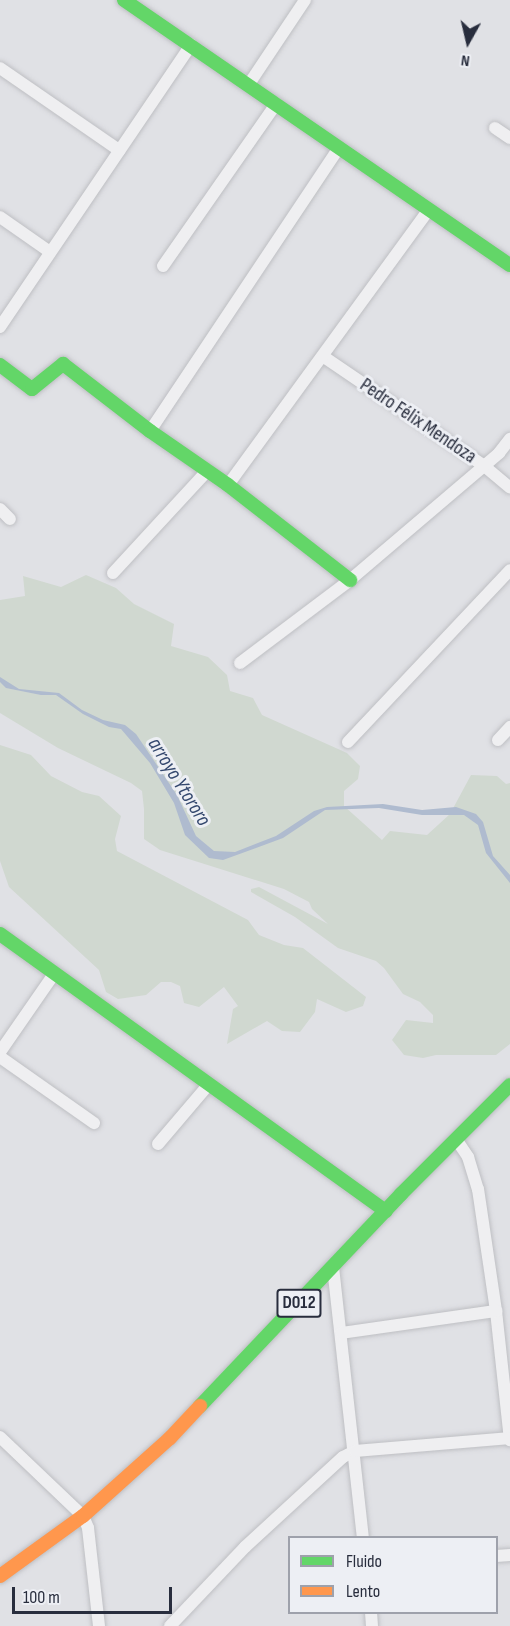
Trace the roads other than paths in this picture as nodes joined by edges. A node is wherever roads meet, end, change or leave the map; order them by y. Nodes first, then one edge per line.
1 (124, 0) edge
2 (305, 0) edge
3 (191, 45) junction
4 (0, 68) edge
5 (249, 84) junction
6 (276, 104) junction
7 (495, 128) dead end
8 (510, 138) edge
9 (338, 149) junction
10 (119, 150) junction
11 (428, 211) junction
12 (0, 217) edge
13 (50, 252) junction
14 (510, 265) edge
15 (163, 266) dead end
16 (0, 327) edge
17 (324, 357) junction
18 (0, 364) edge
19 (150, 431) junction
20 (510, 439) edge
21 (483, 465) junction
22 (208, 470) junction
23 (228, 485) junction
24 (510, 488) edge
25 (0, 509) edge
26 (10, 519) dead end
27 (510, 570) edge
28 (113, 573) dead end
29 (350, 580) junction
30 (240, 663) dead end
31 (510, 727) edge
32 (498, 740) dead end
33 (348, 742) dead end
34 (0, 934) edge
35 (54, 974) junction
36 (0, 1052) edge
37 (0, 1057) edge
38 (209, 1084) junction
39 (510, 1084) edge
40 (94, 1123) dead end
41 (456, 1139) junction
42 (158, 1144) dead end
43 (386, 1211) junction
44 (333, 1267) junction
45 (496, 1311) junction
46 (341, 1333) junction
47 (0, 1437) edge
48 (510, 1438) edge
49 (354, 1451) junction
50 (83, 1516) junction
51 (363, 1536) edge
52 (0, 1576) edge
53 (99, 1626) edge
54 (170, 1626) edge

1 - 3 street
2 - 5 street
3 - 5 street
3 - 10 street
4 - 10 street
5 - 6 street
6 - 9 street
6 - 15 street
7 - 8 street
9 - 11 street
9 - 19 street
10 - 13 street
11 - 14 street
11 - 17 street
12 - 13 street
13 - 16 street
17 - 21 street, Pedro Félix Mendoza
17 - 23 street
18 - 19 street
19 - 22 street
20 - 21 street
21 - 24 street, Pedro Félix Mendoza
21 - 29 street
22 - 23 street
22 - 28 street
23 - 29 street
25 - 26 street
27 - 33 street
29 - 30 street
31 - 32 street
34 - 35 street
35 - 36 street
35 - 38 street
37 - 40 street
38 - 42 street
38 - 43 street
39 - 41 street, D012
41 - 43 street, D012
41 - 45 street
43 - 44 street, D012
44 - 46 street
44 - 50 street, D012
45 - 46 street
45 - 48 street
46 - 49 street
47 - 50 street
48 - 49 street
49 - 51 street
49 - 54 street
50 - 52 street, D012
50 - 53 street

